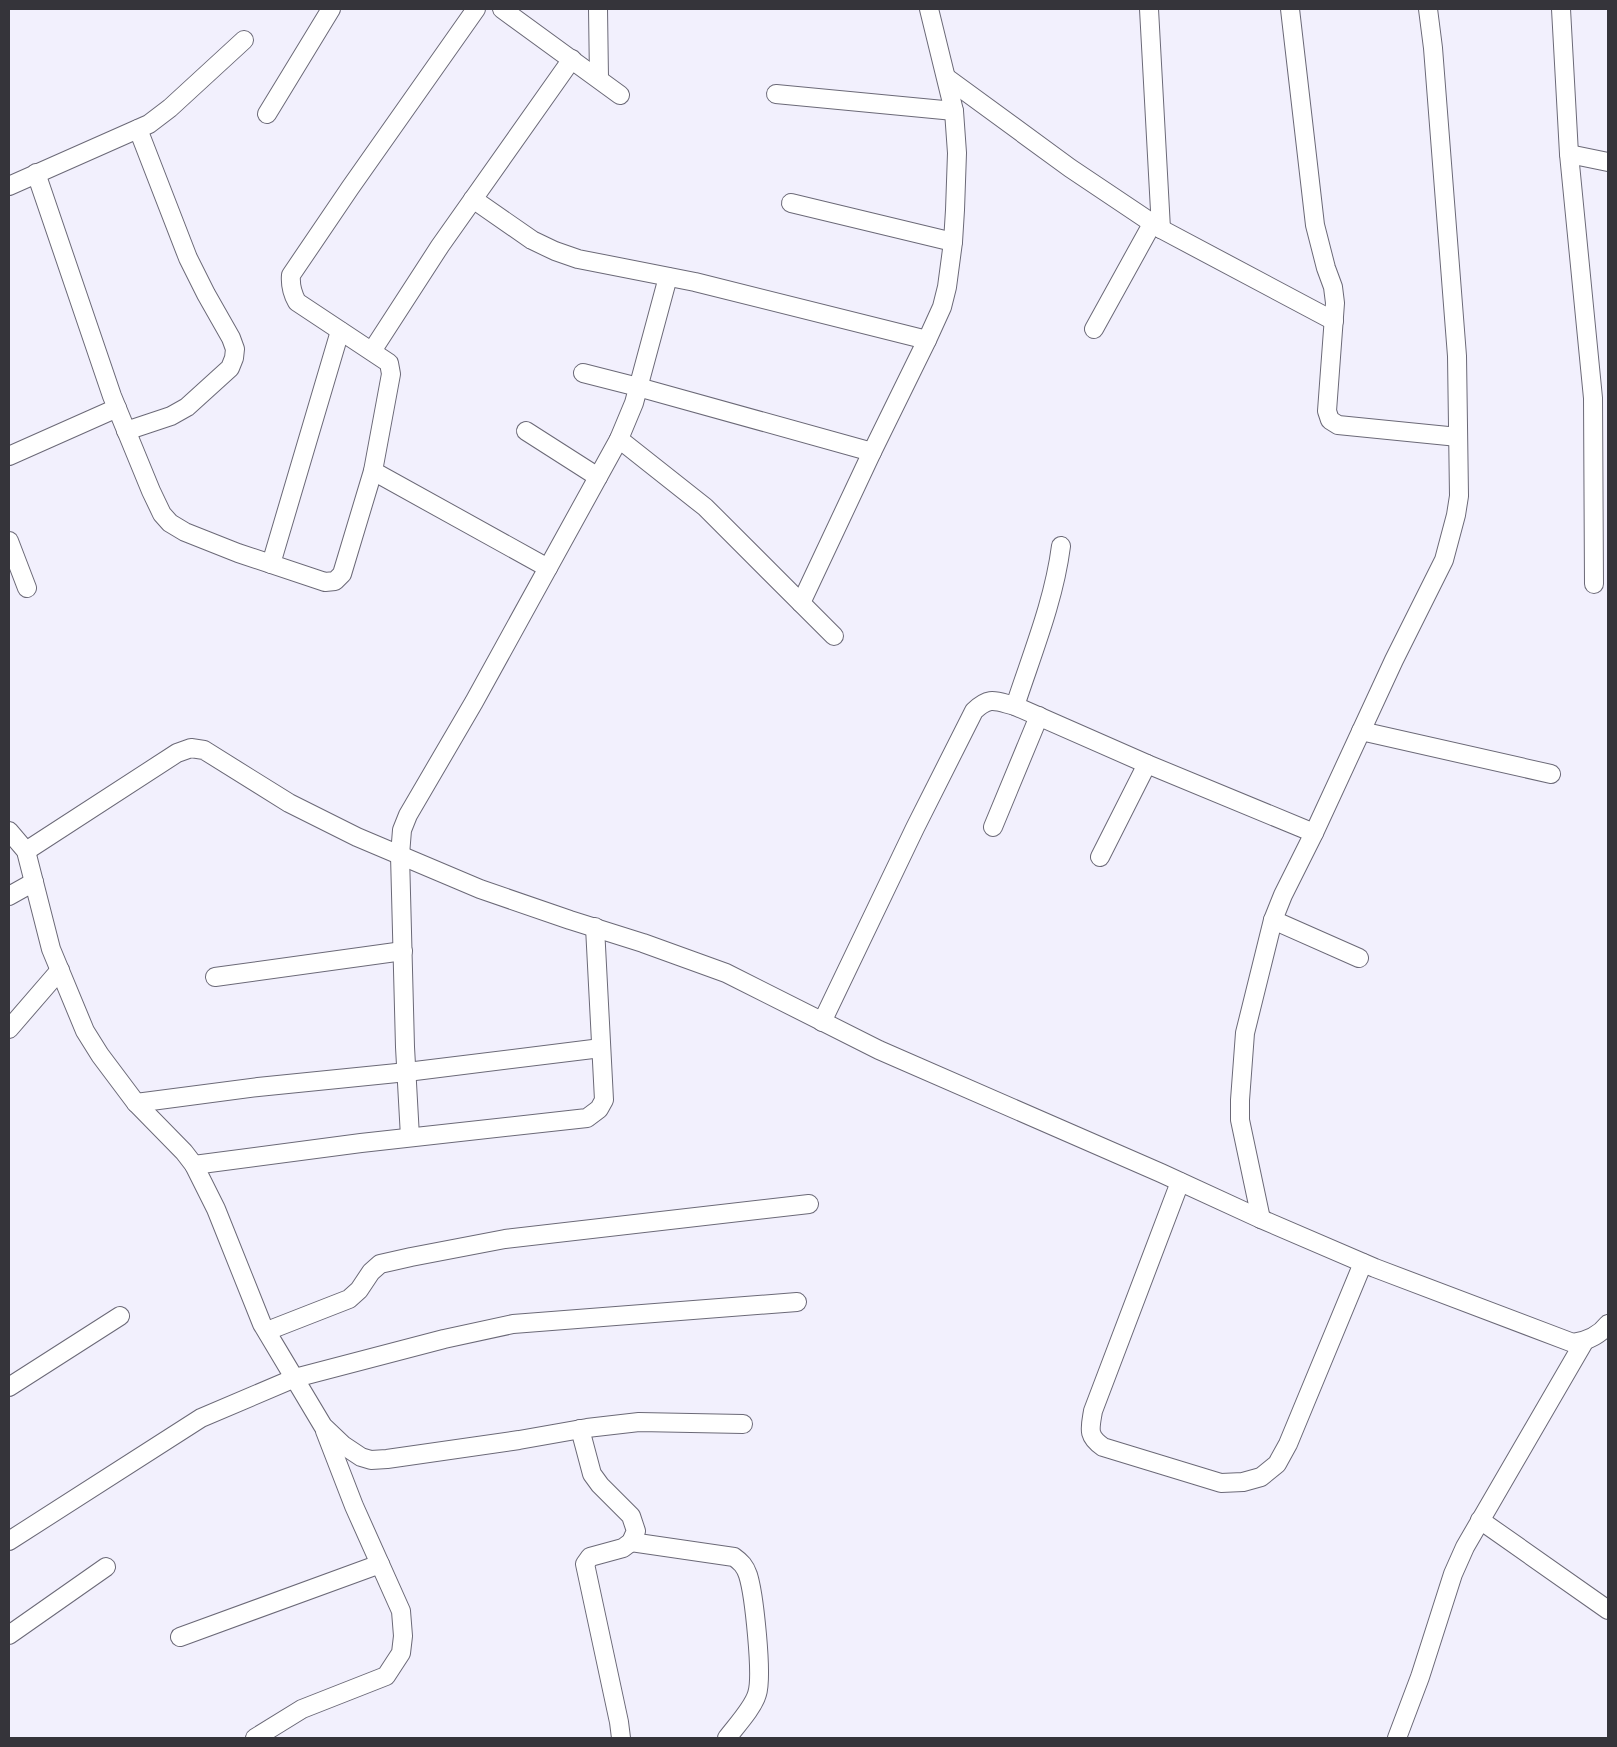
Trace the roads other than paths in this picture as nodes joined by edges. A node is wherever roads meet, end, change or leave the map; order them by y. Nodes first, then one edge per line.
1 (331, 9) edge
2 (476, 9) edge
3 (502, 9) edge
4 (598, 9) edge
5 (929, 9) edge
6 (1149, 9) edge
7 (1290, 9) edge
8 (1428, 9) edge
9 (1560, 9) edge
10 (244, 40) dead end
11 (572, 59) junction
12 (599, 78) junction
13 (947, 78) junction
14 (776, 94) dead end
15 (620, 95) dead end
16 (954, 111) junction
17 (267, 114) dead end
18 (138, 129) junction
19 (1569, 154) junction
20 (1608, 162) edge
21 (36, 173) junction
22 (9, 186) edge
23 (473, 199) junction
24 (791, 203) dead end
25 (1156, 227) junction
26 (953, 242) junction
27 (668, 277) junction
28 (1334, 321) junction
29 (1094, 328) dead end
30 (340, 331) junction
31 (927, 340) junction
32 (372, 351) junction
33 (582, 373) dead end
34 (638, 387) junction
35 (1601, 398) edge
36 (117, 408) junction
37 (126, 431) junction
38 (526, 431) dead end
39 (1458, 437) junction
40 (619, 439) junction
41 (872, 452) junction
42 (9, 456) edge
43 (373, 471) junction
44 (598, 477) junction
45 (9, 540) edge
46 (1061, 546) dead end
47 (270, 564) junction
48 (548, 568) junction
49 (1594, 584) dead end
50 (27, 588) dead end
51 (801, 603) junction
52 (834, 636) dead end
53 (1015, 706) junction
54 (1039, 716) junction
55 (1361, 731) junction
56 (1147, 764) junction
57 (1551, 774) dead end
58 (993, 827) dead end
59 (9, 831) edge
60 (1314, 833) junction
61 (26, 851) junction
62 (400, 855) junction
63 (1100, 857) dead end
64 (34, 882) junction
65 (9, 896) edge
66 (1273, 920) junction
67 (594, 928) junction
68 (402, 951) junction
69 (1359, 958) dead end
70 (60, 970) junction
71 (215, 978) dead end
72 (822, 1022) junction
73 (9, 1029) edge
74 (601, 1048) junction
75 (407, 1072) junction
76 (136, 1103) junction
77 (410, 1137) junction
78 (194, 1165) junction
79 (1180, 1182) junction
80 (809, 1204) dead end
81 (1261, 1219) junction
82 (1363, 1263) junction
83 (797, 1302) dead end
84 (120, 1316) dead end
85 (1608, 1324) edge
86 (267, 1331) junction
87 (1584, 1342) junction
88 (295, 1378) junction
89 (9, 1387) edge
90 (743, 1424) dead end
91 (324, 1426) junction
92 (580, 1429) junction
93 (1480, 1520) junction
94 (9, 1541) edge
95 (631, 1542) junction
96 (380, 1564) junction
97 (106, 1567) dead end
98 (1608, 1610) edge
99 (9, 1635) edge
100 (180, 1636) dead end
101 (255, 1738) edge
102 (621, 1738) edge
103 (727, 1738) edge
104 (1397, 1738) edge

1 - 17 street
2 - 30 street
3 - 11 street
4 - 12 street
5 - 13 street
6 - 25 street
7 - 28 street
8 - 39 street
9 - 19 street
10 - 18 street
11 - 12 street
11 - 23 street
12 - 15 street
13 - 16 street
13 - 25 street
14 - 16 street
16 - 26 street
18 - 21 street
18 - 37 street
19 - 20 street
19 - 35 street
21 - 22 street
21 - 36 street
23 - 27 street
23 - 32 street
24 - 26 street
25 - 28 street
25 - 29 street
26 - 31 street
27 - 31 street
27 - 34 street
28 - 39 street
30 - 32 street
30 - 47 street
31 - 41 street
32 - 43 street
33 - 34 street
34 - 40 street
34 - 41 street
35 - 49 street
36 - 37 street
36 - 42 street
37 - 47 street
38 - 44 street
39 - 55 street
40 - 44 street
40 - 51 street
41 - 51 street
43 - 47 street
43 - 48 street
44 - 48 street
45 - 50 street
46 - 53 street
48 - 62 street
51 - 52 street
53 - 54 street
53 - 72 street
54 - 56 street
54 - 58 street
55 - 57 street
55 - 60 street
56 - 60 street
56 - 63 street
59 - 61 street
60 - 66 street
61 - 62 street
61 - 64 street
62 - 67 street
62 - 68 street
64 - 65 street
64 - 70 street
66 - 69 street
66 - 81 street
67 - 72 street
67 - 74 street
68 - 71 street
68 - 75 street
70 - 73 street
70 - 76 street
72 - 79 street
74 - 75 street
74 - 77 street
75 - 76 street
75 - 77 street
76 - 78 street
77 - 78 street
78 - 86 street
79 - 81 street
79 - 82 street
80 - 86 street
81 - 82 street
82 - 87 street
83 - 88 street
84 - 89 street
85 - 87 street
86 - 88 street
87 - 93 street
88 - 91 street
88 - 94 street
90 - 92 street
91 - 92 street
91 - 96 street
92 - 95 street
93 - 98 street
93 - 104 street
95 - 102 street
95 - 103 street
96 - 100 street
96 - 101 street
97 - 99 street

